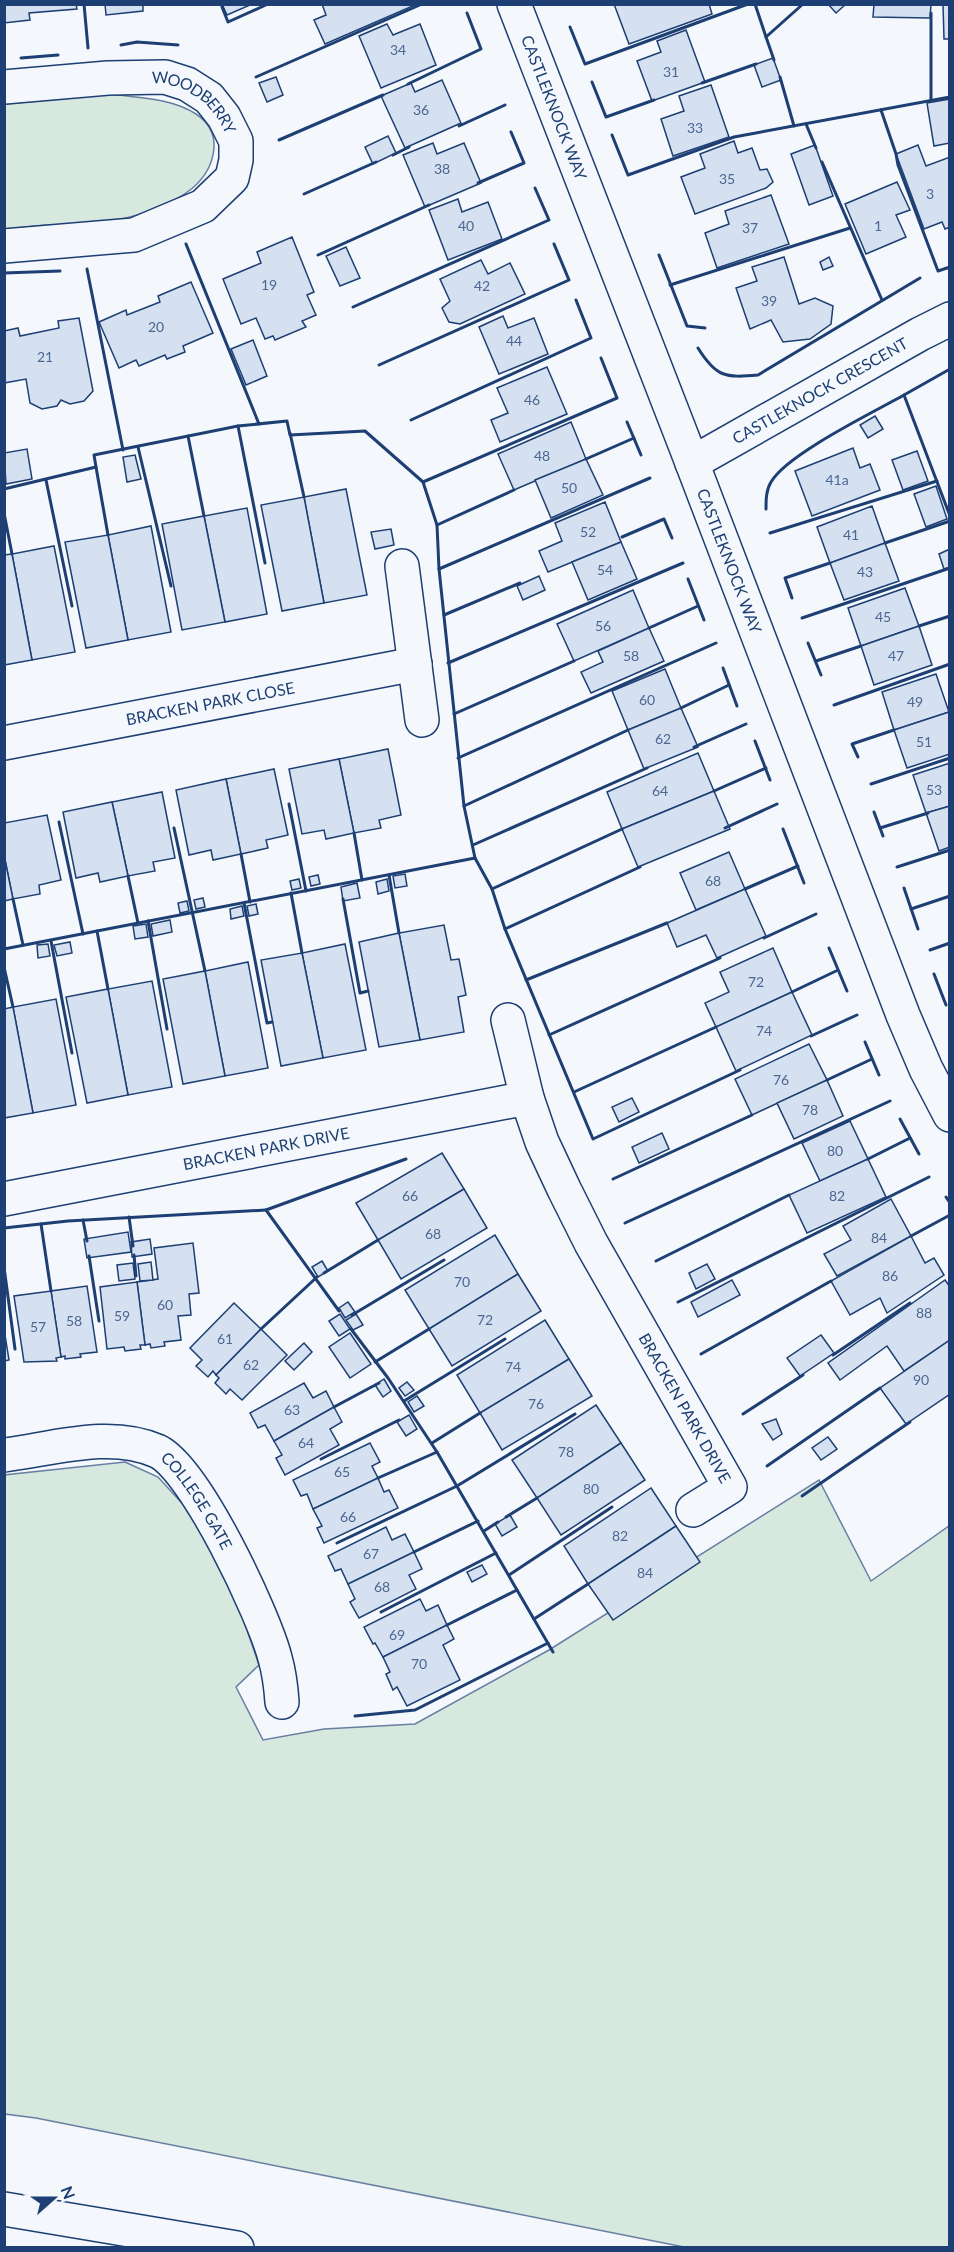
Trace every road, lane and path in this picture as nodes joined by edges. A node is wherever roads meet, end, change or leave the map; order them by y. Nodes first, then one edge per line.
1 (513, 4) edge
2 (4, 87) edge
3 (4, 246) edge
4 (950, 320) edge
5 (692, 463) junction
6 (402, 567) dead end
7 (415, 664) junction
8 (422, 720) dead end
9 (4, 743) edge
10 (508, 1020) dead end
11 (527, 1098) junction
12 (950, 1115) edge
13 (4, 1199) edge
14 (4, 1455) edge
15 (693, 1510) dead end
16 (282, 1702) dead end
17 (4, 2209) edge
18 (237, 2247) edge

1 - 5 main road, CASTLEKNOCK WAY
2 - 3 main road, WOODBERRY
4 - 5 main road, CASTLEKNOCK CRESCENT
5 - 12 main road, CASTLEKNOCK WAY
6 - 7 main road
7 - 8 main road
7 - 9 main road, BRACKEN PARK CLOSE
10 - 11 main road, BRACKEN PARK DRIVE
11 - 13 main road, BRACKEN PARK DRIVE
11 - 15 main road, BRACKEN PARK DRIVE
14 - 16 main road, COLLEGE GATE
17 - 18 main road

